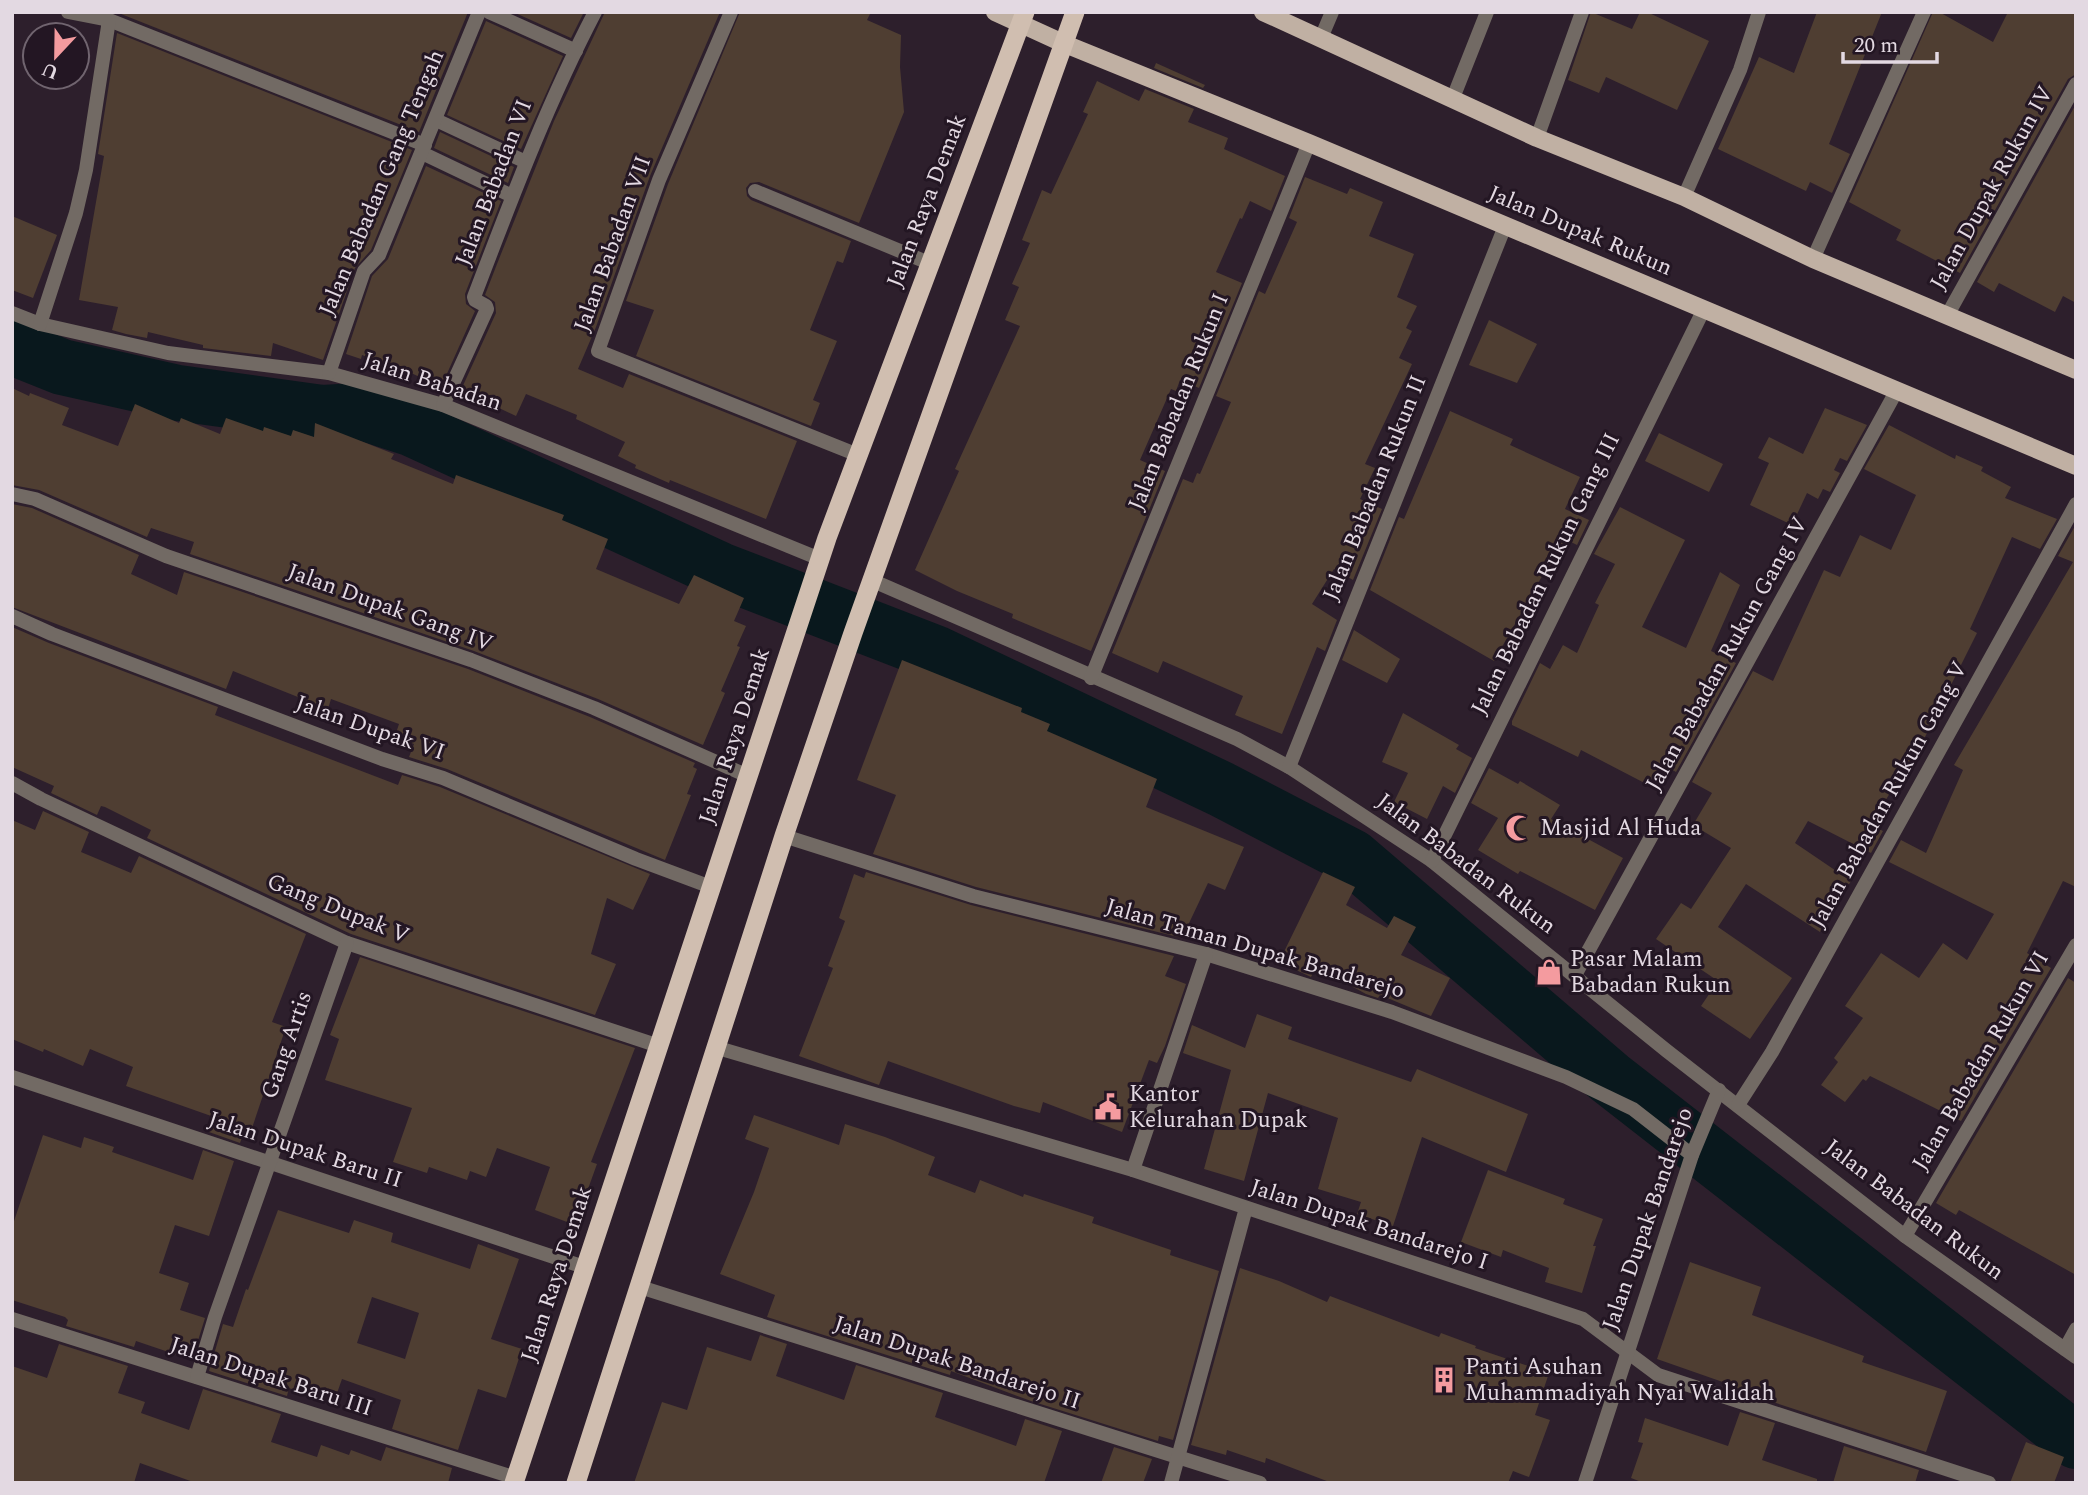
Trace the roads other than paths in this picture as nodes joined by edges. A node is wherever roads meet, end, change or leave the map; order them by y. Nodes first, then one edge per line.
1 (68, 12) edge
2 (479, 12) edge
3 (489, 12) edge
4 (595, 12) edge
5 (731, 12) edge
6 (995, 12) edge
7 (1075, 12) edge
8 (1263, 12) edge
9 (1332, 12) edge
10 (1487, 12) edge
11 (1582, 12) edge
12 (1759, 12) edge
13 (1924, 12) edge
14 (1023, 18) edge
15 (110, 20) junction
16 (1321, 38) junction
17 (1065, 44) junction
18 (576, 51) junction
19 (2076, 84) edge
20 (1453, 97) junction
21 (436, 120) junction
22 (1537, 138) junction
23 (1309, 143) junction
24 (424, 149) junction
25 (526, 163) junction
26 (755, 191) dead end
27 (513, 196) junction
28 (1684, 197) junction
29 (1506, 226) junction
30 (1813, 259) junction
31 (929, 263) junction
32 (1703, 309) junction
33 (12, 313) edge
34 (1948, 314) junction
35 (40, 324) junction
36 (2076, 370) edge
37 (329, 373) junction
38 (1896, 390) junction
39 (443, 405) junction
40 (858, 455) junction
41 (2076, 466) edge
42 (12, 494) edge
43 (2076, 504) edge
44 (820, 559) junction
45 (871, 580) junction
46 (12, 616) edge
47 (1091, 678) junction
48 (1289, 767) junction
49 (748, 776) junction
50 (12, 783) edge
51 (784, 836) junction
52 (1432, 861) junction
53 (711, 887) junction
54 (347, 943) junction
55 (2076, 944) edge
56 (1206, 954) junction
57 (1575, 975) junction
58 (659, 1046) junction
59 (718, 1048) junction
60 (12, 1077) edge
61 (1716, 1097) junction
62 (1738, 1105) junction
63 (1694, 1151) junction
64 (270, 1163) junction
65 (1133, 1170) junction
66 (1246, 1208) junction
67 (1905, 1236) junction
68 (584, 1267) junction
69 (640, 1287) junction
70 (12, 1319) edge
71 (2076, 1329) edge
72 (1627, 1350) junction
73 (2070, 1353) edge
74 (197, 1377) junction
75 (1179, 1457) junction
76 (515, 1480) edge
77 (576, 1483) edge
78 (1171, 1483) edge
79 (1260, 1483) edge
80 (1585, 1483) edge
81 (1989, 1483) edge

1 - 15 street
2 - 21 street, Jalan Babadan Gang Tengah
3 - 18 street
4 - 18 street, Jalan Babadan VI
5 - 40 street, Jalan Babadan VII
6 - 14 main road, Jalan Dupak Rukun
7 - 17 highway
8 - 16 main road
9 - 16 street
10 - 20 street
11 - 22 street
12 - 28 street
13 - 30 street
14 - 17 main road, Jalan Dupak Rukun
14 - 31 highway, Jalan Raya Demak
15 - 24 street
15 - 35 street
16 - 20 main road
17 - 23 main road, Jalan Dupak Rukun
17 - 45 highway
18 - 25 street, Jalan Babadan VI
19 - 34 street, Jalan Dupak Rukun IV
20 - 22 main road
21 - 24 street, Jalan Babadan Gang Tengah
21 - 25 street
22 - 28 main road
23 - 29 main road, Jalan Dupak Rukun
23 - 47 street, Jalan Babadan Rukun I
24 - 27 street
24 - 37 street, Jalan Babadan Gang Tengah
25 - 27 street, Jalan Babadan VI
26 - 31 street
27 - 39 street, Jalan Babadan VI
28 - 30 main road
29 - 32 main road, Jalan Dupak Rukun
29 - 48 street, Jalan Babadan Rukun II
30 - 34 main road
31 - 40 highway, Jalan Raya Demak
32 - 38 main road, Jalan Dupak Rukun
32 - 52 street, Jalan Babadan Rukun Gang III
33 - 35 street, Jalan Babadan
34 - 36 main road
35 - 37 street, Jalan Babadan
37 - 39 street, Jalan Babadan
38 - 41 main road, Jalan Dupak Rukun
38 - 57 street, Jalan Babadan Rukun Gang IV
39 - 44 street, Jalan Babadan
40 - 44 highway, Jalan Raya Demak
42 - 49 street, Jalan Dupak Gang IV
43 - 62 street, Jalan Babadan Rukun Gang V
44 - 49 highway, Jalan Raya Demak
45 - 47 street, Jalan Babadan Rukun
45 - 51 highway
46 - 53 street, Jalan Dupak VI
47 - 48 street, Jalan Babadan Rukun
48 - 52 street, Jalan Babadan Rukun
49 - 53 highway, Jalan Raya Demak
50 - 54 street, Gang Dupak V
51 - 56 street, Jalan Taman Dupak Bandarejo
51 - 59 highway
52 - 57 street, Jalan Babadan Rukun
53 - 58 highway, Jalan Raya Demak
54 - 58 street, Gang Dupak V
54 - 64 street, Gang Artis
55 - 67 street, Jalan Babadan Rukun VI
56 - 63 street, Jalan Taman Dupak Bandarejo
56 - 65 street
57 - 61 street, Jalan Babadan Rukun
58 - 68 highway, Jalan Raya Demak
59 - 65 street, Jalan Dupak Bandarejo I
59 - 69 highway
60 - 64 street, Jalan Dupak Baru II
61 - 62 street, Jalan Babadan Rukun
61 - 63 street, Jalan Dupak Bandarejo
62 - 67 street, Jalan Babadan Rukun
63 - 72 street, Jalan Dupak Bandarejo
64 - 68 street, Jalan Dupak Baru II
64 - 74 street, Gang Artis
65 - 66 street, Jalan Dupak Bandarejo I
66 - 72 street, Jalan Dupak Bandarejo I
66 - 75 street
67 - 73 street, Jalan Babadan Rukun
68 - 76 highway, Jalan Raya Demak
69 - 75 street, Jalan Dupak Bandarejo II
69 - 77 highway
70 - 74 street, Jalan Dupak Baru III
71 - 73 street
72 - 80 street, Jalan Dupak Bandarejo
72 - 81 street, Jalan Dupak Bandarejo I
74 - 76 street, Jalan Dupak Baru III
75 - 78 street
75 - 79 street, Jalan Dupak Bandarejo II

